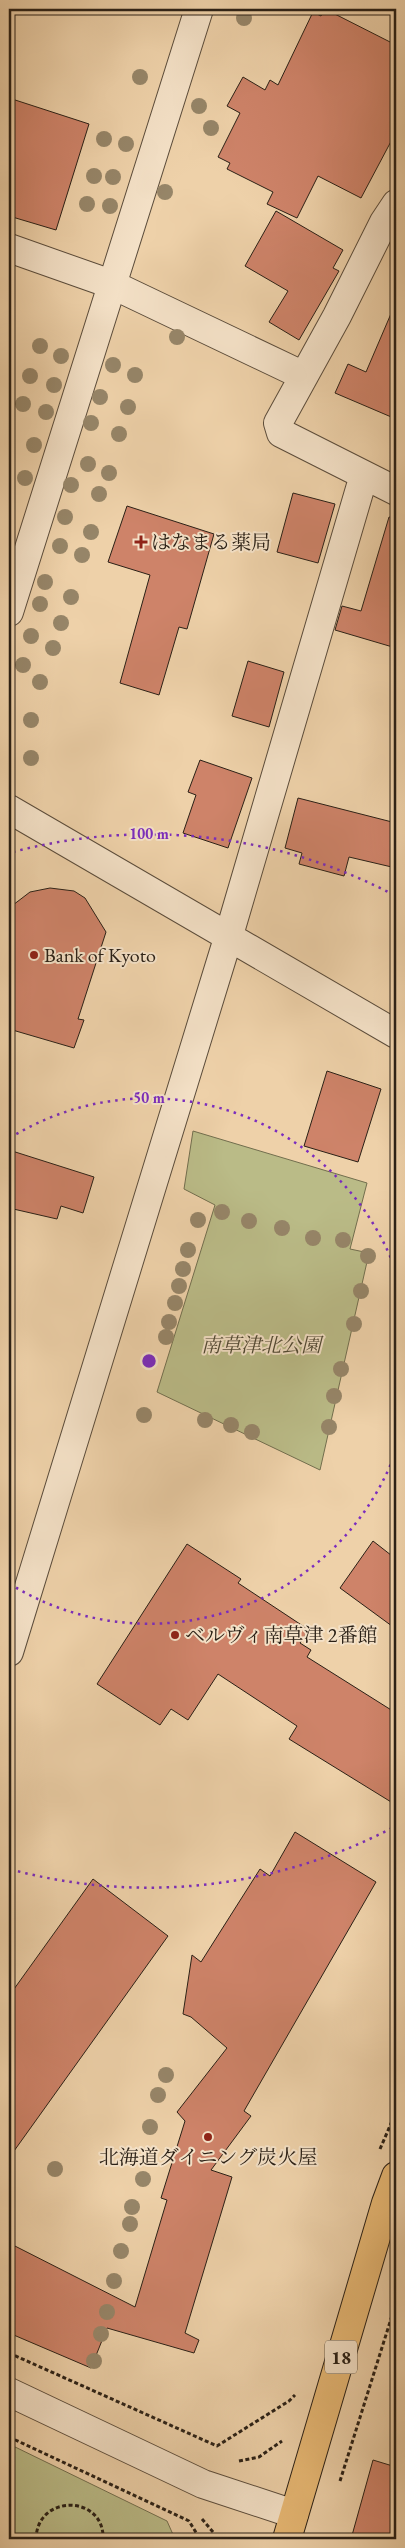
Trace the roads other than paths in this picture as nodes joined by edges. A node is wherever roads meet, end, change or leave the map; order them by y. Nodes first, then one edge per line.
1 (200, 9) edge
2 (396, 204) edge
3 (9, 248) edge
4 (111, 284) junction
5 (304, 376) junction
6 (364, 475) junction
7 (396, 491) edge
8 (9, 612) edge
9 (9, 809) edge
10 (229, 935) junction
11 (396, 1034) edge
12 (9, 1652) edge
13 (396, 2176) edge
14 (9, 2392) edge
15 (291, 2526) edge

1 - 4 street
2 - 5 street
3 - 4 street
4 - 5 street
4 - 8 street
5 - 6 street
6 - 7 street
6 - 10 street
9 - 10 street
10 - 11 street
10 - 12 street
13 - 15 main road, 18
14 - 15 street

